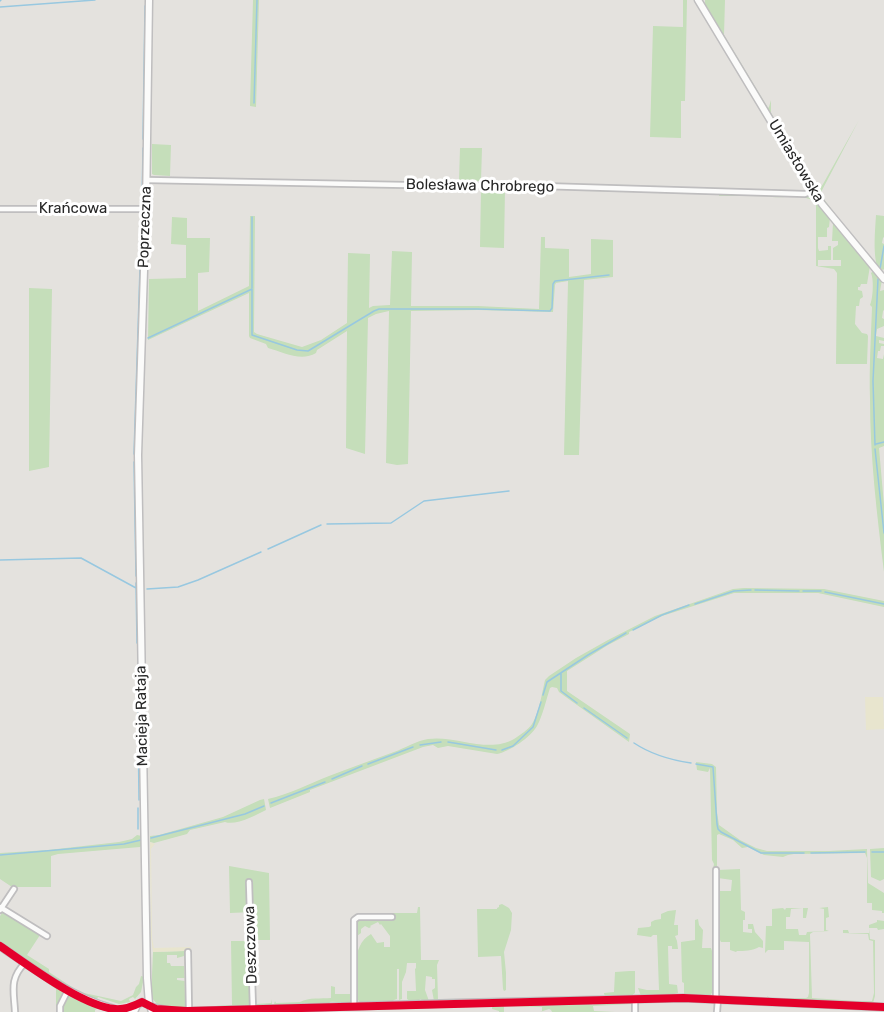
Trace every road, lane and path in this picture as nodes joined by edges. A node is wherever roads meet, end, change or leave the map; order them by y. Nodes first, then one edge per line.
1 (149, 0) edge
2 (698, 0) edge
3 (147, 180) junction
4 (813, 191) junction
5 (0, 209) edge
6 (146, 210) junction
7 (883, 276) edge
8 (138, 454) joint
9 (716, 870) dead end
10 (249, 882) dead end
11 (14, 889) dead end
12 (0, 908) edge
13 (392, 917) dead end
14 (47, 936) dead end
15 (0, 946) edge
16 (188, 952) dead end
17 (25, 963) junction
18 (147, 978) junction
19 (68, 990) junction
20 (635, 999) junction
21 (717, 999) junction
22 (354, 1006) junction
23 (136, 1007) edge
24 (884, 1007) edge
25 (150, 1008) edge
26 (113, 1009) junction
27 (253, 1009) junction
28 (172, 1011) edge
29 (189, 1011) edge
30 (15, 1012) edge
31 (60, 1012) edge
32 (129, 1012) edge
33 (167, 1012) edge
34 (635, 1012) edge
35 (717, 1012) edge

1 - 3 street, Poprzeczna
2 - 4 street, Umiastowska
3 - 4 street, Bolesława Chrobrego
3 - 6 street, Poprzeczna
4 - 7 street, Umiastowska
5 - 6 street, Krańcowa
6 - 8 street, Poprzeczna
8 - 18 street, Macieja Rataja
9 - 21 street
10 - 27 street, Deszczowa
11 - 12 street
12 - 14 street
13 - 22 street
15 - 17 street
16 - 29 street
17 - 19 street
17 - 30 street
18 - 23 street, Macieja Rataja
18 - 25 street, Macieja Rataja
19 - 26 street
19 - 31 street
20 - 21 street
20 - 22 street
20 - 34 street
21 - 24 street
21 - 35 street
22 - 27 street
23 - 25 street
23 - 26 street
25 - 28 street
26 - 32 street
27 - 29 street
28 - 29 street
28 - 33 street

